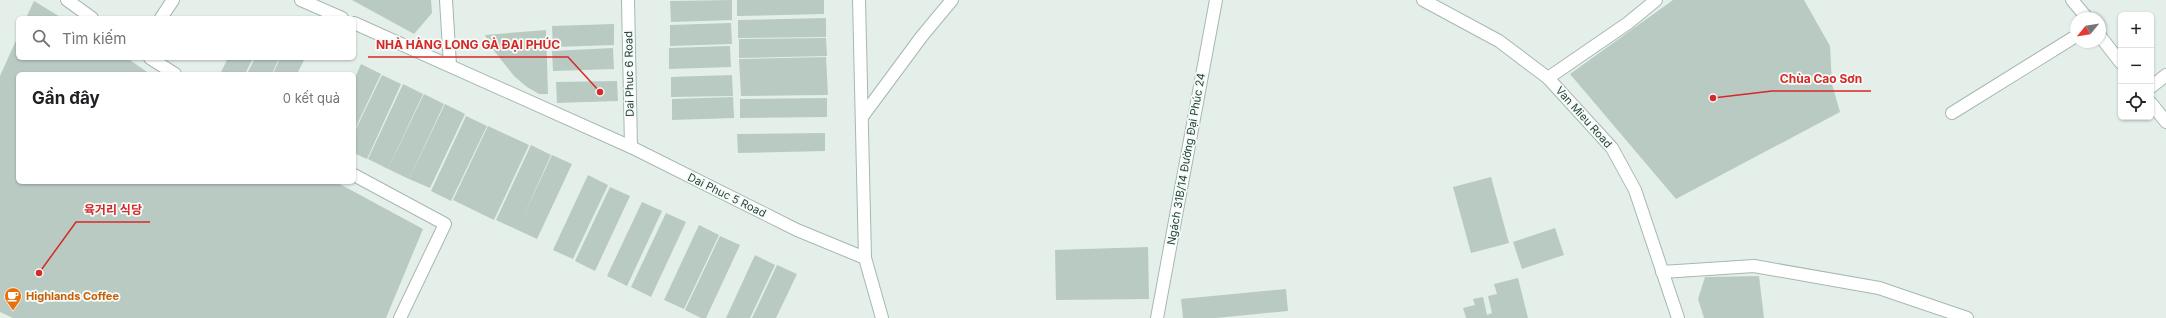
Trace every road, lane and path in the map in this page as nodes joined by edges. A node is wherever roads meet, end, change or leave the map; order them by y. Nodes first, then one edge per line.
1 (67, 0) edge
2 (173, 0) edge
3 (301, 0) edge
4 (446, 0) edge
5 (628, 0) edge
6 (859, 0) edge
7 (952, 0) edge
8 (1216, 0) edge
9 (1423, 0) edge
10 (1656, 0) edge
11 (2072, 0) edge
12 (2082, 12) edge
13 (89, 16) edge
14 (162, 16) edge
15 (337, 16) edge
16 (356, 24) edge
17 (2070, 40) edge
18 (2106, 44) edge
19 (2118, 59) edge
20 (153, 60) edge
21 (450, 65) junction
22 (172, 72) edge
23 (2166, 75) edge
24 (1548, 78) junction
25 (2154, 85) edge
26 (2154, 107) edge
27 (1952, 113) dead end
28 (862, 118) junction
29 (2166, 122) edge
30 (631, 147) junction
31 (356, 176) edge
32 (865, 258) junction
33 (1662, 272) junction
34 (400, 318) edge
35 (882, 318) edge
36 (1157, 318) edge
37 (1678, 318) edge
38 (1967, 318) edge

1 - 13 street
2 - 14 street
3 - 15 street
4 - 21 street
5 - 30 street, Dai Phuc 6 Road
6 - 28 street
7 - 28 street
8 - 36 street, Ngách 31B/14 Đường Đại Phúc 24
9 - 24 street, Van Mieu Road
10 - 24 street
11 - 12 street
16 - 21 street, Dai Phuc 5 Road
17 - 27 street
18 - 19 street
20 - 22 street
21 - 30 street, Dai Phuc 5 Road
23 - 25 street
24 - 33 street, Van Mieu Road
26 - 29 street
28 - 32 street
30 - 32 street, Dai Phuc 5 Road
31 - 34 street
32 - 35 street
33 - 37 street, Van Mieu Road
33 - 38 street

